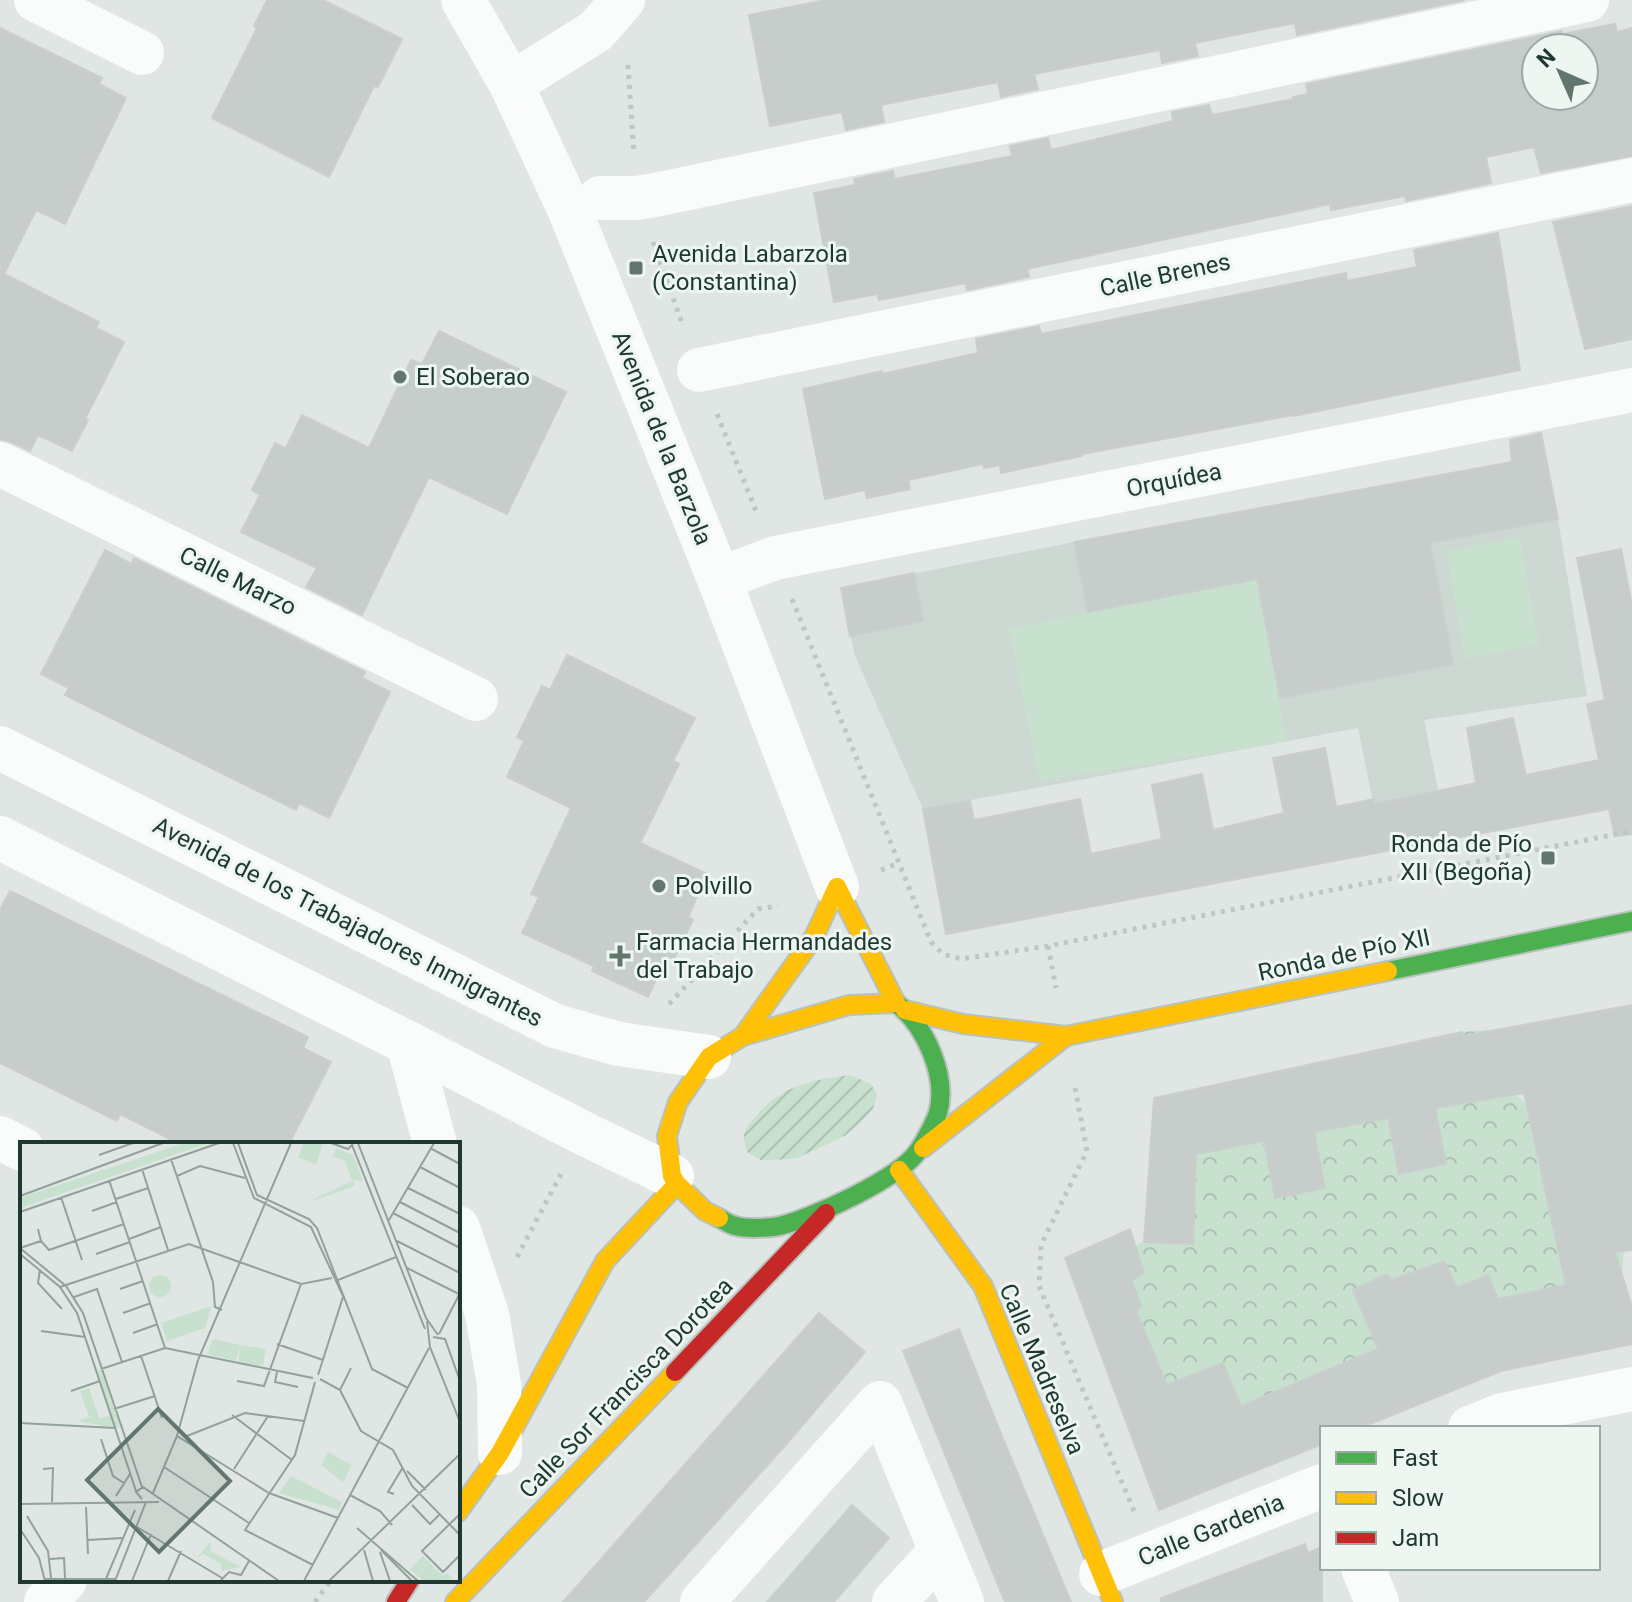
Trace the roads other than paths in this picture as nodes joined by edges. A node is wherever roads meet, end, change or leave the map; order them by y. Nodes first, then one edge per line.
1 (36, 0) edge
2 (463, 0) edge
3 (623, 0) edge
4 (1587, 0) edge
5 (142, 53) dead end
6 (511, 84) junction
7 (1632, 180) edge
8 (619, 198) road end
9 (699, 370) road end
10 (1632, 390) edge
11 (0, 464) edge
12 (719, 579) junction
13 (476, 699) dead end
14 (0, 748) edge
15 (0, 838) edge
16 (837, 887) junction
17 (1632, 921) edge
18 (900, 1007) junction
19 (1066, 1036) junction
20 (408, 1043) junction
21 (726, 1047) junction
22 (0, 1138) edge
23 (434, 1142) edge
24 (20, 1148) edge
25 (918, 1152) junction
26 (899, 1170) junction
27 (674, 1180) junction
28 (832, 1207) junction
29 (460, 1234) edge
30 (1632, 1389) edge
31 (1475, 1426) edge
32 (500, 1453) junction
33 (1320, 1487) edge
34 (460, 1509) edge
35 (941, 1551) junction
36 (1364, 1570) edge
37 (63, 1582) edge
38 (409, 1582) edge
39 (1107, 1588) edge
40 (46, 1602) edge
41 (396, 1602) edge
42 (455, 1602) edge
43 (702, 1602) edge
44 (894, 1602) edge
45 (962, 1602) edge
46 (1377, 1602) edge

1 - 5 street
2 - 6 street, Avenida de la Barzola
3 - 6 street
4 - 8 street
6 - 12 street, Avenida de la Barzola
7 - 9 street, Calle Brenes
10 - 12 street, Orquídea
11 - 13 street, Calle Marzo
12 - 16 street, Avenida de la Barzola
14 - 21 street, Avenida de los Trabajadores Inmigrantes
15 - 20 street
16 - 18 main road, Avenida de la Barzola
16 - 21 main road
17 - 19 main road, Ronda de Pío XII
18 - 19 main road, Ronda de Pío XII
18 - 21 main road
18 - 25 main road
19 - 25 main road, Ronda de Pío XII
20 - 23 street
20 - 27 street
21 - 27 main road
22 - 24 street
25 - 26 main road
26 - 28 main road
26 - 39 main road, Calle Madreselva
27 - 28 main road
27 - 32 main road, Calle Sor Francisca Dorotea
28 - 42 main road, Calle Sor Francisca Dorotea
29 - 32 street
30 - 31 street
32 - 34 main road, Calle Sor Francisca Dorotea
33 - 39 street, Calle Gardenia
35 - 43 street
35 - 44 street
35 - 45 street
36 - 46 street
37 - 40 street
38 - 41 main road

